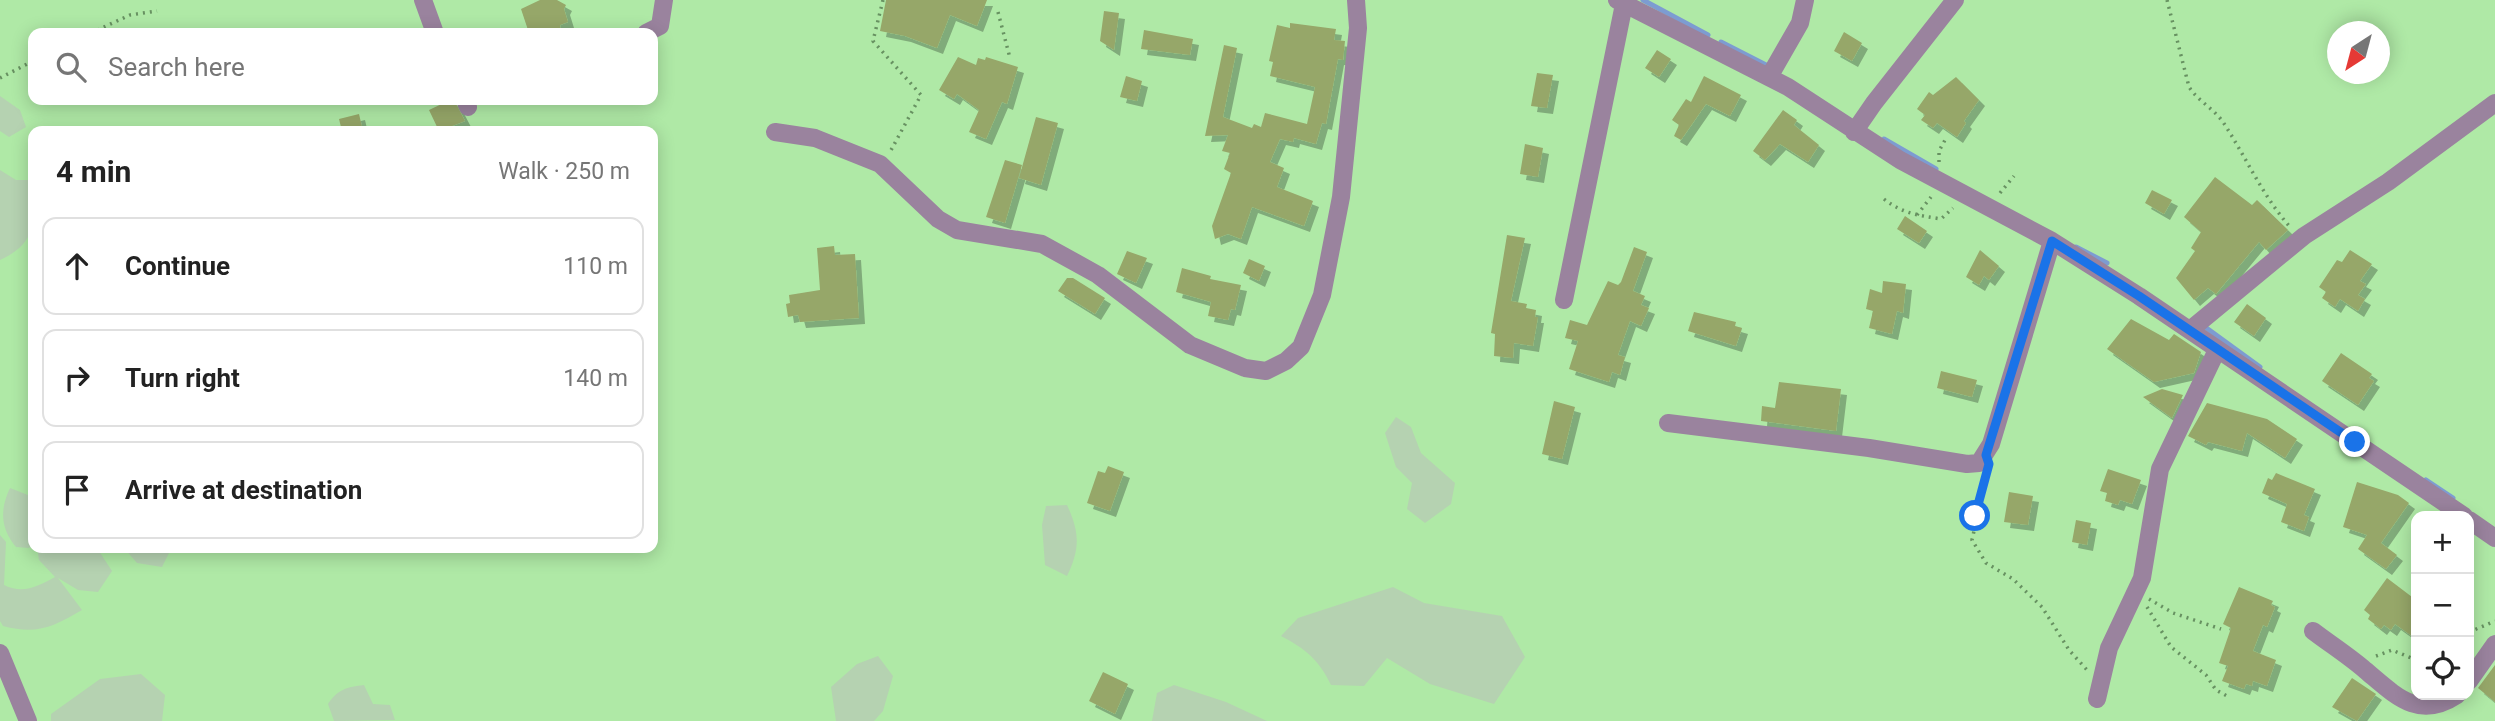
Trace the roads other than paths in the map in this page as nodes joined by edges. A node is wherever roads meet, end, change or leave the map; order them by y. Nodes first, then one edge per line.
1 (423, 0) edge
2 (664, 0) edge
3 (1356, 0) edge
4 (1805, 0) edge
5 (1955, 0) edge
6 (1621, 2) edge
7 (433, 28) edge
8 (656, 28) edge
9 (1769, 77) junction
10 (2495, 103) edge
11 (775, 132) dead end
12 (1854, 132) junction
13 (2052, 241) junction
14 (1564, 300) dead end
15 (2190, 330) junction
16 (2217, 350) junction
17 (1668, 423) dead end
18 (2457, 511) edge
19 (2474, 523) edge
20 (2495, 538) edge
21 (2313, 631) dead end
22 (2495, 644) edge
23 (0, 653) edge
24 (2474, 674) edge
25 (2097, 699) road end
26 (2450, 700) edge
27 (28, 721) edge

1 - 7 street
2 - 8 street
3 - 11 street
4 - 9 street
5 - 12 street
6 - 9 street
6 - 14 street
9 - 12 street
10 - 15 street
12 - 13 street
13 - 15 street
13 - 17 street
15 - 16 street
16 - 18 street
16 - 25 street
19 - 20 street
21 - 26 street
22 - 24 street
23 - 27 street

